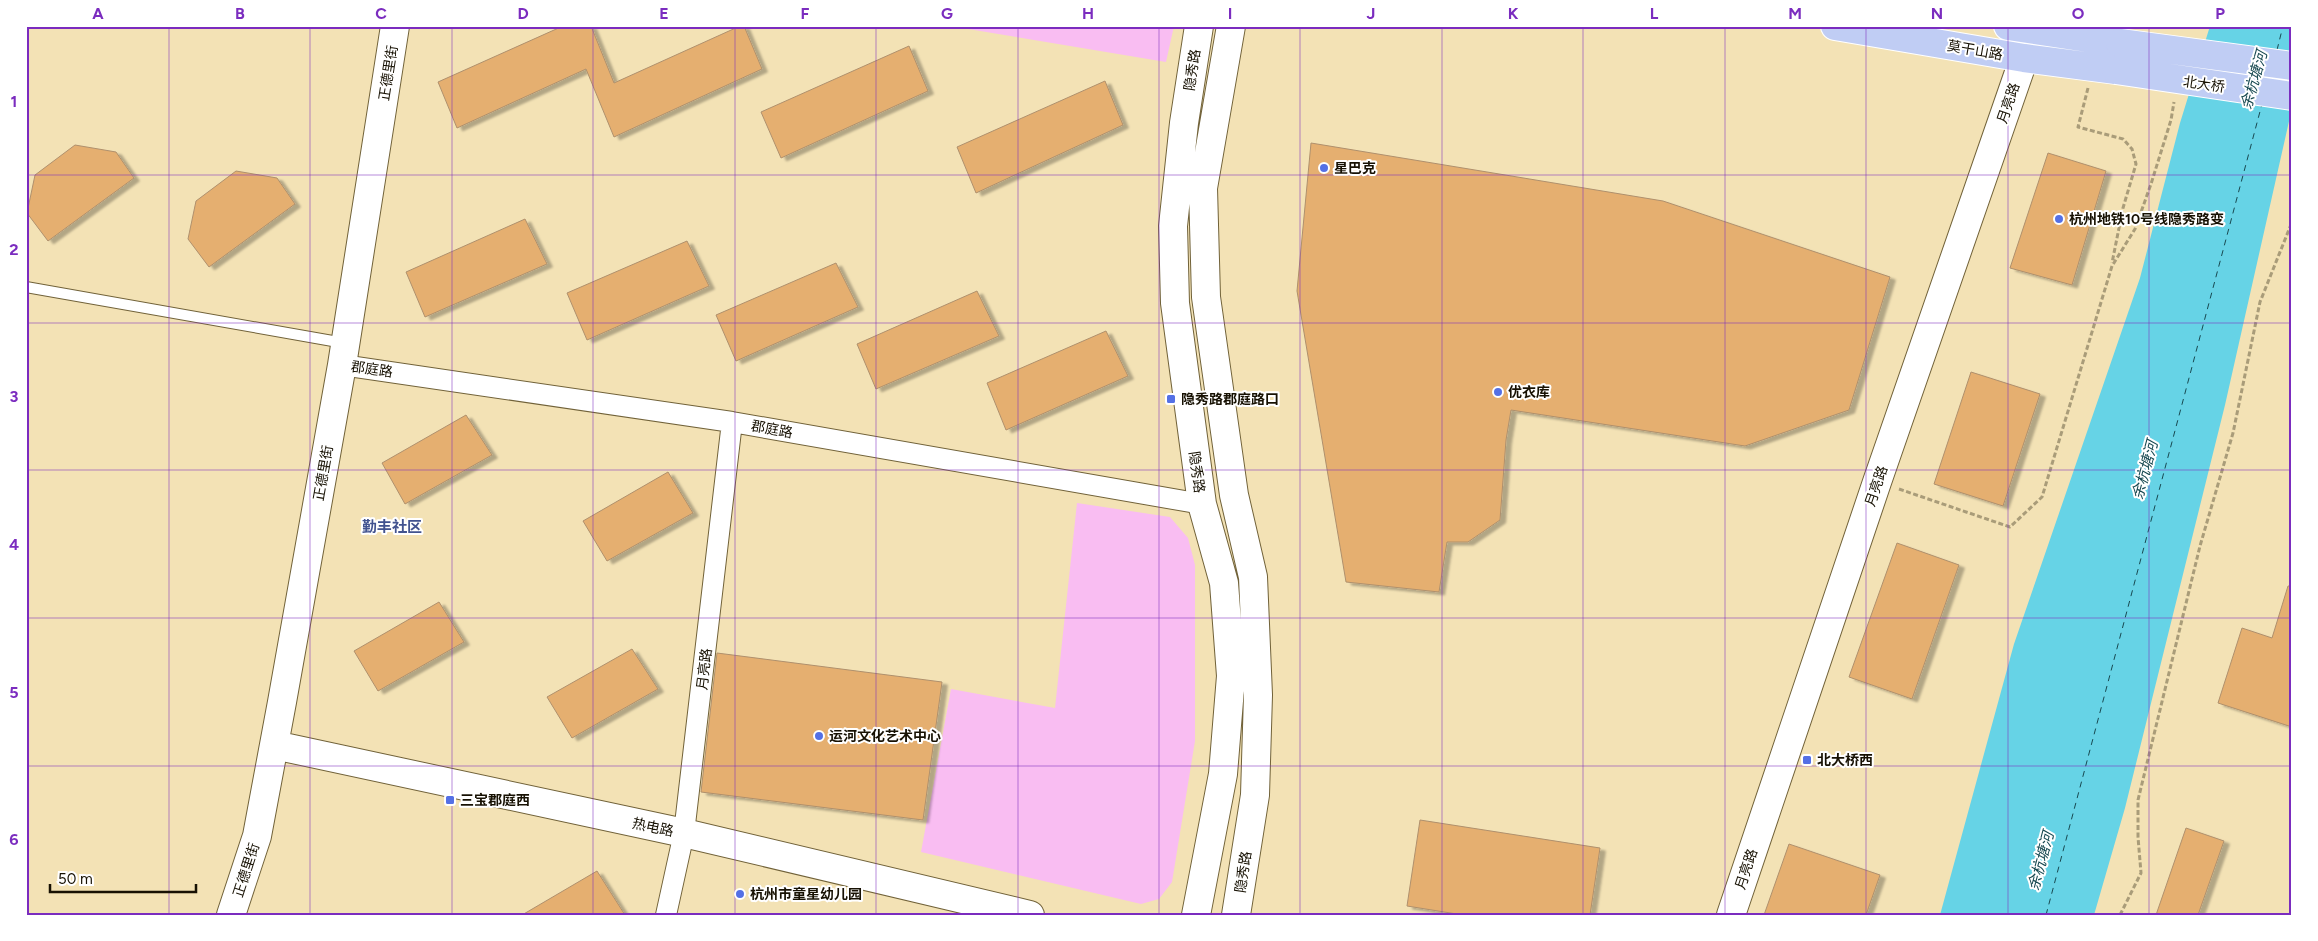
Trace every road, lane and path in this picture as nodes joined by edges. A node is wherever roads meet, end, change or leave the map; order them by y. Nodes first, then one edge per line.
1 (395, 26) edge
2 (1199, 26) edge
3 (1231, 26) edge
4 (1835, 26) edge
5 (2008, 26) edge
6 (2024, 58) junction
7 (2292, 66) edge
8 (2105, 69) junction
9 (2292, 96) edge
10 (2174, 101) dead end
11 (2292, 222) edge
12 (2112, 266) junction
13 (26, 287) edge
14 (344, 354) junction
15 (732, 422) junction
16 (1877, 482) junction
17 (1202, 504) junction
18 (274, 745) junction
19 (684, 834) junction
20 (231, 915) edge
21 (666, 915) edge
22 (1030, 915) edge
23 (1196, 915) edge
24 (1236, 915) edge
25 (1731, 915) edge
26 (2120, 915) edge

1 - 14 street, 正德里街
2 - 17 street, 隐秀路
3 - 24 street, 隐秀路
4 - 6 main road, 莫干山路
5 - 7 main road, bridge
6 - 8 main road, 莫干山路
6 - 16 street, 月亮路
8 - 9 main road, 北大桥, bridge
8 - 12 path
10 - 12 path
11 - 26 path
12 - 16 path
13 - 14 lane
14 - 15 street, 郡庭路
14 - 18 street, 正德里街
15 - 17 street, 郡庭路
15 - 19 street, 月亮路
16 - 25 street, 月亮路
17 - 23 street, 隐秀路
18 - 19 street, 热电路
18 - 20 street, 正德里街
19 - 21 street, 月亮路
19 - 22 street, 热电路

